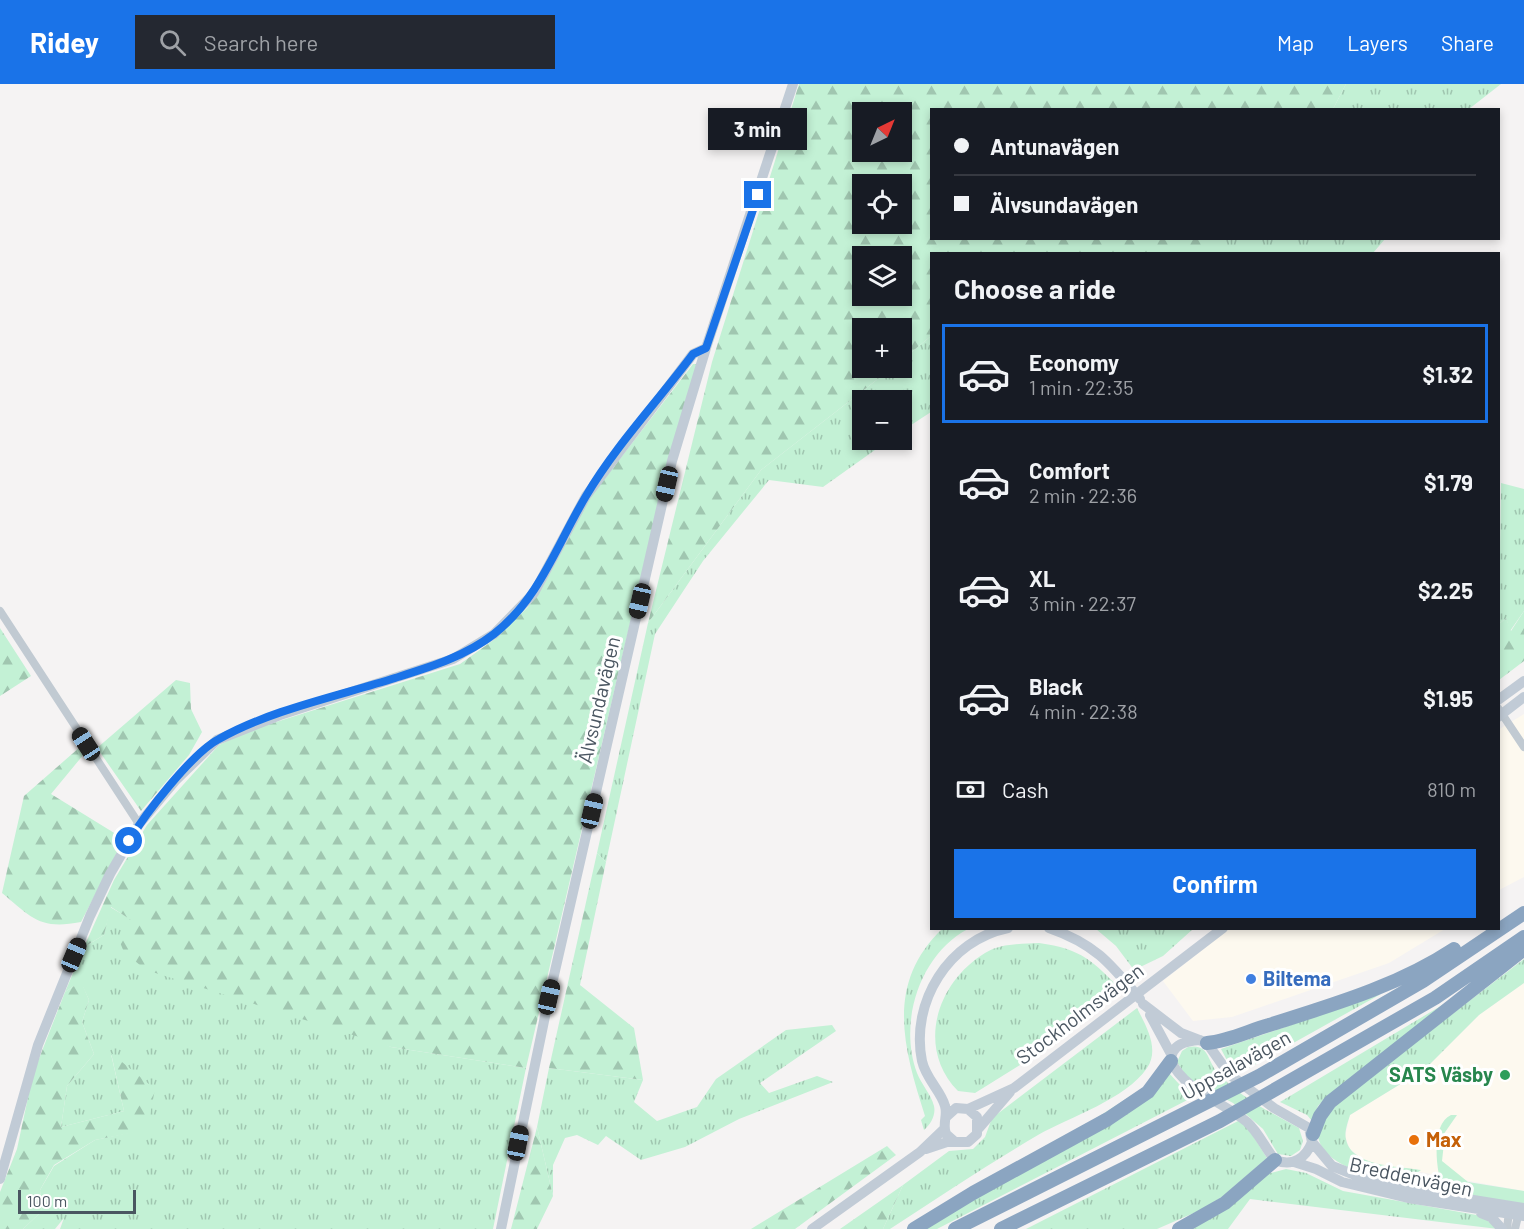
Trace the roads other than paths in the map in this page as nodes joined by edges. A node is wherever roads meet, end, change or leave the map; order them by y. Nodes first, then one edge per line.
1 (793, 84) edge
2 (706, 348) junction
3 (0, 611) edge
4 (1524, 681) edge
5 (1524, 697) edge
6 (1500, 699) edge
7 (1500, 713) edge
8 (1524, 747) edge
9 (139, 824) junction
10 (1524, 903) edge
11 (1524, 913) edge
12 (1500, 919) edge
13 (1500, 929) edge
14 (999, 930) edge
15 (1055, 930) edge
16 (1210, 930) edge
17 (1220, 930) edge
18 (1483, 930) edge
19 (1499, 930) edge
20 (1524, 937) edge
21 (1524, 949) edge
22 (1165, 971) junction
23 (1143, 1004) junction
24 (1204, 1041) junction
25 (1171, 1057) junction
26 (932, 1086) junction
27 (1014, 1088) junction
28 (965, 1108) junction
29 (946, 1117) junction
30 (979, 1128) junction
31 (944, 1129) junction
32 (1312, 1138) junction
33 (955, 1142) junction
34 (920, 1152) junction
35 (1275, 1160) junction
36 (1294, 1162) junction
37 (0, 1179) edge
38 (1470, 1208) junction
39 (1517, 1211) edge
40 (501, 1229) edge
41 (812, 1229) edge
42 (914, 1229) edge
43 (955, 1229) edge
44 (1001, 1229) edge
45 (1179, 1229) edge
46 (1504, 1229) edge
47 (1515, 1229) edge

1 - 2 street, Älvsundavägen
2 - 9 street
2 - 40 street, Älvsundavägen
3 - 9 street
4 - 6 street
5 - 7 street
7 - 8 street
9 - 37 street
10 - 12 highway
11 - 13 highway, Uppsalavägen
14 - 26 street
15 - 23 street
16 - 22 street, Stockholmsvägen
17 - 22 street, Stockholmsvägen
18 - 24 highway
19 - 43 highway, Uppsalavägen
20 - 44 highway, Uppsalavägen
21 - 32 highway
22 - 27 street, Stockholmsvägen
23 - 24 street
23 - 25 street
24 - 25 street
24 - 32 street, Breddenvägen
25 - 35 street
25 - 42 highway
26 - 28 street
26 - 29 street
27 - 28 street, Stockholmsvägen
27 - 30 street, Stockholmsvägen
28 - 29 street
28 - 30 street
29 - 31 street
30 - 33 street
31 - 33 street
31 - 34 street
32 - 36 street
32 - 39 street, Breddenvägen
33 - 34 street
34 - 41 street
35 - 36 street, Breddenvägen
35 - 45 highway
36 - 38 street, Breddenvägen
38 - 39 street, Breddenvägen
38 - 46 street
39 - 46 street
39 - 47 street

